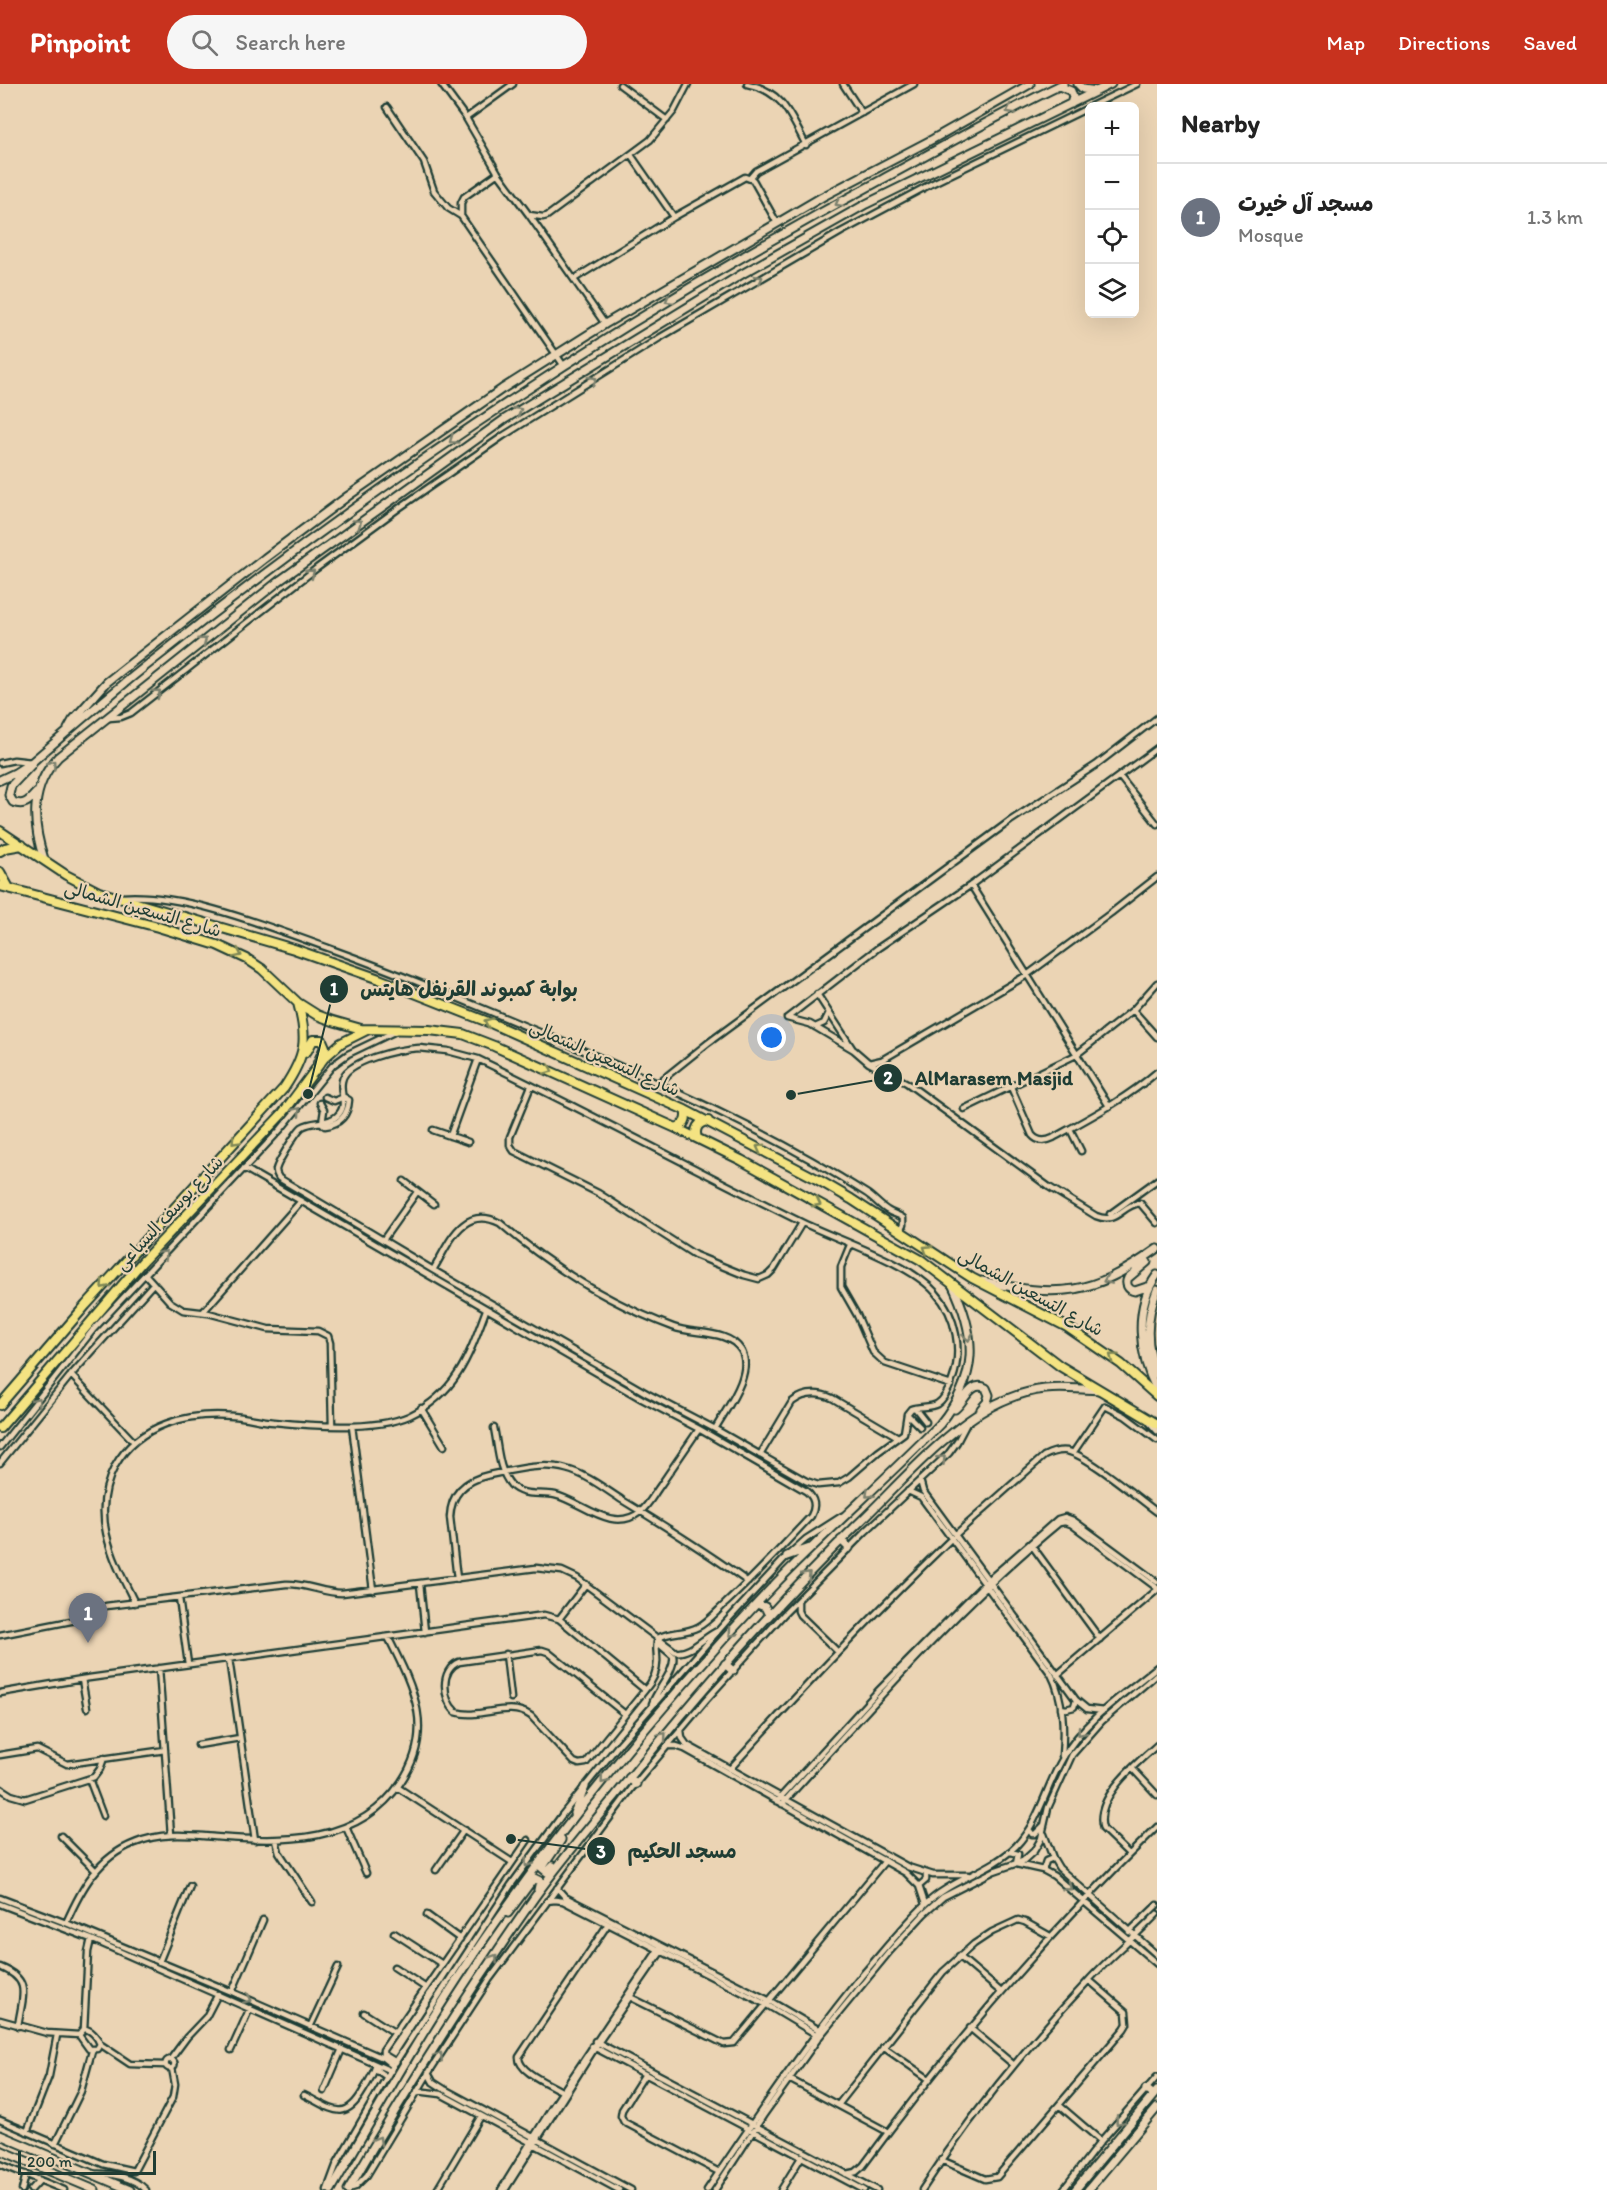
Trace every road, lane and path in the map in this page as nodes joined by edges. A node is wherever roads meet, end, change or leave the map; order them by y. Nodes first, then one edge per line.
1 (441, 84) edge
2 (513, 84) edge
3 (688, 84) edge
4 (747, 84) edge
5 (843, 84) edge
6 (914, 84) edge
7 (1030, 84) edge
8 (1078, 84) edge
9 (1111, 84) edge
10 (1137, 84) edge
11 (620, 85) edge
12 (1060, 85) edge
13 (764, 86) edge
14 (1098, 91) junction
15 (1100, 102) edge
16 (1071, 104) junction
17 (387, 107) dead end
18 (1085, 109) edge
19 (862, 113) junction
20 (466, 118) junction
21 (667, 120) junction
22 (806, 145) junction
23 (631, 155) junction
24 (498, 173) junction
25 (750, 178) junction
26 (529, 215) junction
27 (460, 216) junction
28 (674, 217) junction
29 (777, 223) junction
30 (697, 269) junction
31 (574, 279) junction
32 (704, 279) junction
33 (605, 324) junction
34 (556, 355) junction
35 (564, 366) junction
36 (106, 717) junction
37 (1157, 718) edge
38 (67, 732) junction
39 (1157, 748) edge
40 (32, 762) junction
41 (0, 763) edge
42 (1120, 777) junction
43 (0, 780) edge
44 (37, 791) junction
45 (1157, 824) edge
46 (0, 831) edge
47 (22, 845) junction
48 (0, 851) edge
49 (44, 860) junction
50 (0, 872) edge
51 (1157, 877) edge
52 (971, 885) junction
53 (0, 886) edge
54 (9, 888) junction
55 (116, 897) junction
56 (1027, 975) junction
57 (1157, 984) edge
58 (817, 994) junction
59 (298, 1003) junction
60 (1133, 1010) junction
61 (829, 1013) junction
62 (815, 1027) junction
63 (369, 1029) junction
64 (401, 1029) junction
65 (1157, 1036) edge
66 (854, 1050) junction
67 (303, 1053) junction
68 (1076, 1054) junction
69 (478, 1059) junction
70 (319, 1064) junction
71 (868, 1064) junction
72 (1157, 1072) edge
73 (658, 1083) junction
74 (531, 1086) junction
75 (1011, 1087) junction
76 (314, 1089) junction
77 (310, 1095) junction
78 (344, 1097) junction
79 (1109, 1106) junction
80 (964, 1109) dead end
81 (686, 1110) junction
82 (708, 1121) junction
83 (322, 1123) junction
84 (675, 1128) junction
85 (1070, 1129) junction
86 (433, 1130) dead end
87 (450, 1136) junction
88 (697, 1138) junction
89 (468, 1142) dead end
90 (252, 1145) junction
91 (1081, 1151) dead end
92 (259, 1152) junction
93 (244, 1168) junction
94 (1157, 1180) edge
95 (404, 1181) dead end
96 (417, 1192) junction
97 (301, 1201) junction
98 (434, 1204) dead end
99 (1110, 1214) dead end
100 (802, 1223) junction
101 (1157, 1223) edge
102 (900, 1231) junction
103 (383, 1240) junction
104 (850, 1245) junction
105 (1157, 1250) edge
106 (433, 1270) junction
107 (145, 1274) junction
108 (1157, 1275) edge
109 (977, 1280) junction
110 (951, 1282) junction
111 (153, 1284) junction
112 (1150, 1286) junction
113 (1157, 1290) edge
114 (486, 1310) junction
115 (203, 1312) junction
116 (1157, 1374) edge
117 (71, 1375) junction
118 (951, 1385) junction
119 (1099, 1390) junction
120 (1157, 1390) edge
121 (1157, 1396) edge
122 (0, 1405) edge
123 (422, 1408) junction
124 (915, 1408) junction
125 (949, 1413) junction
126 (907, 1414) junction
127 (976, 1415) junction
128 (1143, 1415) junction
129 (968, 1421) junction
130 (1157, 1424) edge
131 (332, 1426) junction
132 (352, 1426) junction
133 (0, 1428) edge
134 (494, 1428) dead end
135 (699, 1429) junction
136 (715, 1429) junction
137 (927, 1429) junction
138 (1157, 1431) edge
139 (898, 1437) junction
140 (1157, 1440) edge
141 (134, 1442) junction
142 (444, 1446) dead end
143 (0, 1447) edge
144 (1073, 1453) junction
145 (760, 1455) junction
146 (0, 1463) edge
147 (504, 1472) junction
148 (920, 1480) junction
149 (908, 1491) junction
150 (641, 1512) junction
151 (849, 1512) junction
152 (1157, 1512) edge
153 (954, 1536) junction
154 (841, 1540) junction
155 (813, 1547) junction
156 (1033, 1547) junction
157 (849, 1548) junction
158 (787, 1556) junction
159 (457, 1579) junction
160 (748, 1582) junction
161 (1157, 1582) edge
162 (989, 1583) junction
163 (420, 1584) junction
164 (586, 1584) junction
165 (1157, 1589) edge
166 (373, 1590) junction
167 (769, 1591) junction
168 (179, 1598) junction
169 (798, 1600) junction
170 (780, 1602) junction
171 (135, 1603) junction
172 (757, 1604) junction
173 (784, 1614) junction
174 (769, 1615) junction
175 (801, 1616) junction
176 (559, 1619) junction
177 (719, 1630) junction
178 (425, 1632) junction
179 (0, 1635) edge
180 (388, 1637) junction
181 (658, 1638) junction
182 (1100, 1639) junction
183 (837, 1652) junction
184 (506, 1654) junction
185 (229, 1659) junction
186 (188, 1664) junction
187 (725, 1664) junction
188 (1157, 1667) edge
189 (159, 1668) junction
190 (733, 1671) junction
191 (1157, 1674) edge
192 (1058, 1675) junction
193 (82, 1679) junction
194 (645, 1690) junction
195 (0, 1693) edge
196 (511, 1698) dead end
197 (1076, 1700) junction
198 (651, 1707) junction
199 (1061, 1707) junction
200 (87, 1708) dead end
201 (1104, 1711) junction
202 (625, 1714) junction
203 (681, 1730) junction
204 (240, 1738) junction
205 (198, 1745) dead end
206 (1157, 1745) edge
207 (668, 1746) junction
208 (165, 1750) junction
209 (0, 1755) edge
210 (104, 1758) junction
211 (1061, 1760) junction
212 (1132, 1768) junction
213 (730, 1769) junction
214 (629, 1778) junction
215 (89, 1779) junction
216 (636, 1784) junction
217 (397, 1787) junction
218 (585, 1787) junction
219 (0, 1788) edge
220 (1157, 1795) edge
221 (784, 1797) junction
222 (779, 1803) junction
223 (104, 1816) dead end
224 (570, 1822) junction
225 (1044, 1824) junction
226 (346, 1827) junction
227 (1157, 1827) edge
228 (1029, 1829) junction
229 (464, 1830) junction
230 (1043, 1832) junction
231 (583, 1833) junction
232 (171, 1835) junction
233 (61, 1836) dead end
234 (255, 1840) junction
235 (276, 1840) junction
236 (528, 1840) dead end
237 (1008, 1853) junction
238 (1129, 1854) junction
239 (1053, 1858) junction
240 (885, 1861) junction
241 (512, 1862) junction
242 (1016, 1863) junction
243 (95, 1870) junction
244 (436, 1870) dead end
245 (1043, 1870) junction
246 (366, 1873) dead end
247 (926, 1874) junction
248 (970, 1875) junction
249 (190, 1886) dead end
250 (919, 1886) junction
251 (557, 1888) junction
252 (1089, 1894) junction
253 (0, 1898) edge
254 (534, 1898) junction
255 (1084, 1900) junction
256 (547, 1901) junction
257 (312, 1902) dead end
258 (0, 1904) edge
259 (925, 1904) junction
260 (1157, 1905) edge
261 (1157, 1914) edge
262 (427, 1915) dead end
263 (263, 1920) dead end
264 (66, 1923) junction
265 (609, 1924) junction
266 (493, 1927) junction
267 (1130, 1931) junction
268 (394, 1933) dead end
269 (1050, 1936) junction
270 (1125, 1936) junction
271 (1136, 1936) junction
272 (91, 1939) junction
273 (460, 1939) junction
274 (1131, 1941) junction
275 (662, 1948) junction
276 (1157, 1955) edge
277 (959, 1956) junction
278 (159, 1962) junction
279 (442, 1964) junction
280 (1157, 1964) edge
281 (0, 1967) edge
282 (338, 1967) dead end
283 (393, 1967) dead end
284 (486, 1978) junction
285 (1089, 1980) junction
286 (426, 1988) junction
287 (232, 1992) junction
288 (1001, 1992) junction
289 (219, 1994) junction
290 (630, 1997) junction
291 (768, 2003) junction
292 (250, 2008) junction
293 (364, 2013) dead end
294 (0, 2021) edge
295 (427, 2021) junction
296 (18, 2026) junction
297 (310, 2027) junction
298 (970, 2028) junction
299 (84, 2029) junction
300 (395, 2033) junction
301 (819, 2033) junction
302 (57, 2035) junction
303 (79, 2035) junction
304 (100, 2044) junction
305 (595, 2044) junction
306 (883, 2048) junction
307 (342, 2049) junction
308 (231, 2050) dead end
309 (92, 2051) junction
310 (177, 2051) junction
311 (170, 2060) junction
312 (165, 2065) junction
313 (376, 2065) junction
314 (1014, 2065) junction
315 (173, 2066) junction
316 (394, 2066) junction
317 (428, 2073) junction
318 (645, 2074) junction
319 (387, 2077) junction
320 (1157, 2077) edge
321 (789, 2079) junction
322 (929, 2079) junction
323 (1146, 2089) junction
324 (324, 2091) dead end
325 (417, 2091) junction
326 (564, 2092) junction
327 (1155, 2093) edge
328 (304, 2095) dead end
329 (838, 2105) junction
330 (1059, 2105) junction
331 (1157, 2108) edge
332 (481, 2116) junction
333 (0, 2120) edge
334 (753, 2127) junction
335 (27, 2132) junction
336 (888, 2132) junction
337 (0, 2135) edge
338 (533, 2140) junction
339 (1101, 2141) junction
340 (55, 2144) junction
341 (0, 2150) edge
342 (802, 2156) junction
343 (941, 2160) junction
344 (0, 2163) edge
345 (863, 2166) junction
346 (133, 2171) junction
347 (719, 2172) junction
348 (26, 2174) junction
349 (91, 2174) junction
350 (846, 2174) junction
351 (127, 2179) junction
352 (40, 2180) junction
353 (134, 2182) junction
354 (861, 2182) junction
355 (22, 2190) edge
356 (31, 2190) edge
357 (64, 2190) edge
358 (95, 2190) edge
359 (130, 2190) edge
360 (146, 2190) edge
361 (329, 2190) edge
362 (348, 2190) edge
363 (436, 2190) edge
364 (503, 2190) edge
365 (619, 2190) edge
366 (632, 2190) edge
367 (707, 2190) edge
368 (715, 2190) edge
369 (781, 2190) edge
370 (864, 2190) edge
371 (877, 2190) edge
372 (922, 2190) edge
373 (1063, 2190) edge
374 (1075, 2190) edge
375 (1088, 2190) edge

1 - 20 street
2 - 20 street
3 - 21 street
4 - 13 street
5 - 19 street
6 - 19 street
7 - 29 main road
8 - 14 main road
9 - 14 main road
10 - 15 street
11 - 21 street
12 - 16 main road
12 -> 32 main road
13 - 22 street
14 - 16 main road
36 -> 16 main road
17 - 27 street
36 -> 18 street
19 - 22 street
20 - 24 street
21 - 23 street
22 - 25 street
23 - 26 street
23 - 28 street
24 - 26 street
24 - 27 street
25 - 28 street
25 - 29 street
26 - 31 street
27 - 34 street
28 - 31 street
29 - 30 main road
30 - 32 main road
30 - 33 main road
31 - 33 street
32 -> 35 main road
33 - 34 main road
34 - 35 street
34 - 38 main road
35 -> 38 main road
44 -> 36 main road
37 - 73 street
38 - 40 main road
39 - 42 street
40 - 41 street
40 - 43 main road
40 - 44 main road
42 - 45 street
42 - 52 street
44 - 49 main road
46 - 47 main road, شارع التسعين الشمالى
47 - 48 main road
47 - 49 main road, شارع التسعين الشمالى
49 - 55 main road, شارع التسعين الشمالى
50 - 54 main road
51 - 56 street
52 - 56 street
52 - 58 street
53 - 54 main road, شارع التسعين الشمالى
54 -> 59 main road, شارع التسعين الشمالى
55 - 73 street
81 -> 55 main road, شارع التسعين الشمالى
56 - 68 street
56 - 71 street
57 - 60 street
58 - 61 street
58 - 62 street
59 - 63 main road, شارع التسعين الشمالى
59 - 67 main road, شارع يوسف السباعى
60 - 65 street
60 - 68 street
61 - 62 street
61 - 66 street
62 - 66 street
63 - 64 main road, شارع التسعين الشمالى
63 - 70 main road, شارع يوسف السباعى
64 - 76 street
64 -> 84 main road, شارع التسعين الشمالى
66 - 71 street
67 - 70 main road
67 -> 122 main road, شارع يوسف السباعى
68 - 75 street
68 - 79 street
69 - 74 street
69 - 78 street
69 - 87 street
70 - 90 main road, شارع يوسف السباعى
71 - 101 street
72 - 79 street
73 - 102 street
74 - 100 street
74 - 100 street
75 - 80 street
75 - 85 street
76 - 77 street
76 - 78 street
77 - 83 street
92 -> 77 street
78 - 83 street
79 - 85 street
81 - 82 main road, شارع التسعين الشمالى
81 - 84 main road
82 - 88 main road
102 -> 82 main road, شارع التسعين الشمالى
83 - 103 street
84 - 88 main road, شارع التسعين الشمالى
85 - 91 street
86 - 87 street
87 - 89 street
88 -> 110 main road, شارع التسعين الشمالى
90 - 92 main road
90 - 133 main road, شارع يوسف السباعى
92 - 93 street
93 - 97 street
107 -> 93 street
94 - 99 street
95 - 96 street
96 - 98 street
96 - 103 street
97 - 114 street
97 - 115 street
100 - 104 street
109 -> 102 main road, شارع التسعين الشمالى
103 - 106 street
104 - 118 street
104 - 118 street
105 -> 109 main road
105 - 112 main road
106 - 136 street
106 - 136 street
107 - 111 street
143 -> 107 street
108 - 112 main road
121 -> 109 main road, شارع التسعين الشمالى
110 - 119 main road, شارع التسعين الشمالى
110 -> 125 main road
111 - 115 street
111 - 117 street
112 - 120 main road
113 - 116 main road
114 - 123 street
114 - 135 street
115 - 131 street
117 - 141 street
117 - 146 street
118 - 124 street
119 - 127 main road
119 - 128 main road, شارع التسعين الشمالى
123 - 132 street
123 - 142 street
124 - 126 street
124 - 137 street
125 - 127 main road
125 - 137 main road
126 - 137 street
126 - 139 street
127 - 129 main road
128 - 130 main road, شارع التسعين الشمالى
128 - 138 street
148 -> 129 street
129 - 154 main road
131 - 132 street
131 - 141 street
132 - 166 street
134 - 147 street
135 - 150 street
135 - 160 street
136 - 145 street
137 -> 151 main road
139 - 145 street
139 - 145 street
140 - 144 street
141 - 171 street
144 - 152 street
144 - 153 street
147 - 150 street
147 - 150 street
147 - 159 street
148 - 149 street
148 - 153 street
149 - 153 street
149 - 157 street
150 - 160 street
151 - 155 main road
151 - 158 street
153 - 162 street
153 - 183 street
154 - 157 main road
170 -> 154 main road
155 - 158 main road
155 - 167 main road
156 - 162 street
156 - 165 street
156 - 182 street
157 - 169 street
158 - 177 street
159 - 163 street
159 - 164 street
160 - 181 street
161 - 162 street
162 - 192 street
162 - 199 street
162 - 221 street
163 - 166 street
163 - 178 street
164 - 176 street
164 - 181 street
165 - 182 street
166 - 168 street
167 - 170 main road
167 - 172 main road
168 - 171 street
168 - 186 street
169 - 173 street
169 - 175 street
170 - 174 main road
171 - 179 street
172 - 174 main road
172 -> 224 main road
173 - 175 street
173 - 190 street
174 - 187 main road
175 - 183 street
176 - 178 street
176 - 194 street
177 - 181 street
177 - 198 street
178 - 180 street
180 - 185 street
180 - 217 street
181 - 194 street
181 - 198 street
182 - 192 street
183 - 213 street
184 - 196 street
184 - 202 street
184 - 202 street
185 - 186 street
185 - 204 street
186 - 189 street
187 - 190 main road
214 -> 187 main road
188 - 201 street
189 - 193 street
189 - 208 street
190 - 203 street
191 - 225 street
192 - 197 street
193 - 195 street
193 - 200 street
194 - 202 street
197 - 199 street
197 - 201 street
198 - 218 street
199 - 211 street
201 -> 211 street
203 - 207 street
203 - 213 street
204 - 205 street
204 - 234 street
206 - 212 street
207 - 216 street
207 - 222 street
208 - 210 street
208 - 232 street
209 - 210 street
210 - 215 street
211 - 228 street
212 - 220 street
212 - 238 street
213 - 221 street
214 - 216 main road
214 - 231 main road
215 - 219 street
215 - 223 street
216 - 251 street
217 - 226 street
217 - 229 street
218 - 224 main road
218 -> 295 street
221 - 222 street
221 - 247 street
222 - 240 street
224 - 231 main road
224 - 266 main road
225 - 228 street
225 - 230 street
226 - 235 street
226 - 246 street
227 - 238 street
228 - 237 street
229 - 241 street
229 - 244 street
230 - 239 street
230 - 242 street
231 - 254 main road
232 - 234 street
232 - 243 street
233 - 243 street
234 - 235 street
235 - 257 street
236 - 241 street
237 - 242 street
237 - 248 street
238 - 252 street
239 - 245 street
239 - 252 street
240 - 250 street
240 - 291 street
241 - 273 street
242 - 245 street
242 - 301 street
243 - 264 street
245 -> 255 street
247 - 248 street
247 - 250 street
248 - 259 street
249 - 278 street
250 - 259 street
251 - 256 street
251 - 275 street
252 - 255 street
252 - 267 street
253 - 264 street
254 - 266 main road
284 -> 254 main road
255 - 269 street
255 - 270 street
256 - 265 street
256 - 284 street
258 - 272 street
259 - 301 street
260 - 267 street
261 - 271 street
262 - 273 street
263 - 287 street
264 - 278 street
265 - 275 street
265 - 326 street
266 - 295 main road
267 - 270 street
267 - 271 street
268 - 279 street
269 - 277 street
269 - 288 street
270 - 274 street
271 - 274 street
271 - 276 street
272 - 289 street
272 - 299 street
273 - 279 street
274 - 280 street
274 - 285 street
275 - 290 street
275 - 291 street
275 - 305 street
277 - 288 street
277 - 306 street
278 - 287 street
279 - 286 street
281 - 296 street
282 - 297 street
283 - 286 street
317 -> 284 street
362 -> 284 main road
285 - 314 street
285 - 330 street
286 - 300 street
287 -> 297 street
288 - 298 street
289 - 292 street
289 - 310 street
290 - 291 street
290 - 305 street
291 - 301 street
292 - 307 street
292 - 308 street
293 - 300 street
294 - 296 street
295 - 316 street
295 - 361 main road
296 - 302 street
297 - 316 street
298 - 314 street
298 - 322 street
299 - 303 street
299 - 304 street
300 - 316 street
301 - 321 street
301 - 334 street
302 - 303 street
302 - 335 street
303 - 309 street
304 - 309 street
304 - 312 street
305 - 318 street
305 - 326 street
305 - 334 street
306 - 322 street
306 - 329 street
307 - 313 street
307 - 324 street
309 - 340 street
310 - 311 street
310 - 315 street
311 - 312 street
311 - 315 street
312 - 315 street
313 - 316 street
313 - 319 street
313 - 328 street
314 - 343 street
315 - 346 street
316 - 319 street
317 - 325 street
317 - 338 street
318 - 334 street
318 - 347 street
319 - 361 street
320 - 323 street
321 - 329 street
321 - 334 street
322 - 336 street
323 - 327 main road
323 -> 339 street
325 - 332 street
325 - 362 street
326 - 338 street
327 - 374 main road
329 - 336 street
330 - 339 street
330 - 343 street
331 - 375 main road
332 - 338 street
332 - 363 street
333 - 335 street
334 - 342 street
334 - 347 street
334 - 350 street
334 - 368 street
335 - 340 street
336 - 345 street
337 - 349 main road
338 - 364 street
338 - 365 street
338 - 366 street
339 - 373 street
340 - 346 street
341 - 358 main road
342 - 369 street
342 - 370 street
343 - 372 street
344 - 348 street
345 - 350 street
345 - 354 street
346 - 351 street
346 - 353 street
347 - 367 street
348 - 352 street
348 - 355 street
349 - 351 street
349 - 359 main road
350 - 354 street
351 - 353 street
352 - 356 street
352 - 357 street
353 - 360 street
354 - 371 street

